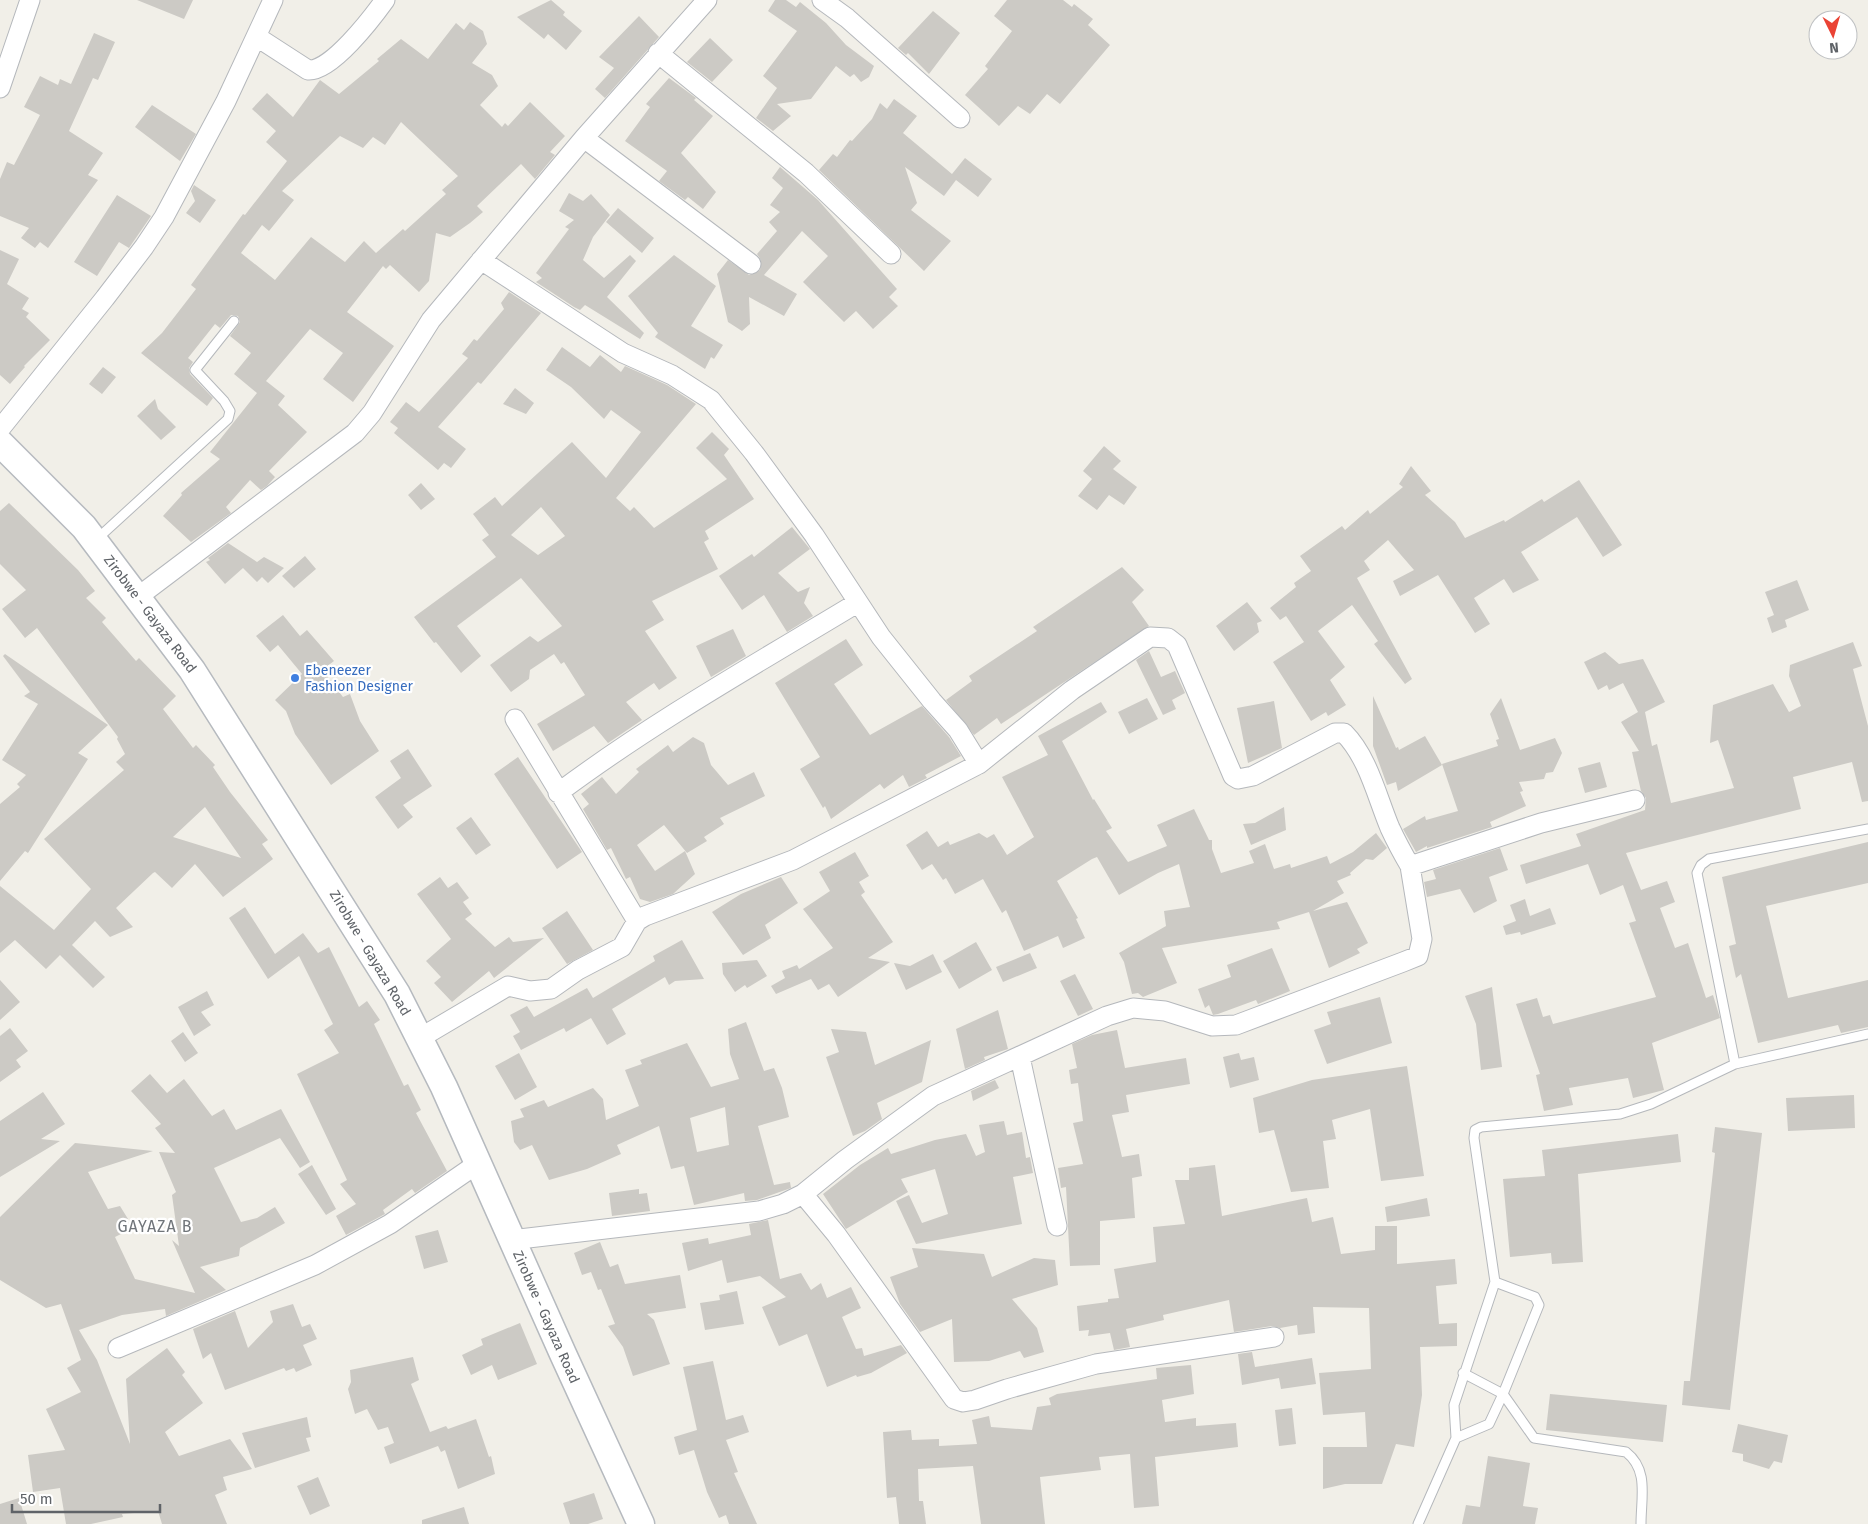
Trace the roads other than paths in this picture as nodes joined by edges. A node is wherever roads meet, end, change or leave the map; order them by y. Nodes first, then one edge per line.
1 (30, 0) edge
2 (273, 0) edge
3 (385, 0) edge
4 (707, 0) edge
5 (822, 0) edge
6 (257, 37) junction
7 (658, 53) junction
8 (0, 88) edge
9 (960, 118) dead end
10 (584, 138) junction
11 (891, 254) dead end
12 (481, 260) junction
13 (751, 264) dead end
14 (234, 321) dead end
15 (0, 429) edge
16 (0, 443) edge
17 (95, 541) junction
18 (139, 596) junction
19 (857, 602) junction
20 (515, 719) dead end
21 (979, 764) junction
22 (558, 793) junction
23 (1636, 800) dead end
24 (1868, 830) edge
25 (1410, 866) junction
26 (637, 921) junction
27 (1868, 1034) edge
28 (420, 1038) junction
29 (1020, 1057) junction
30 (1735, 1064) junction
31 (477, 1164) junction
32 (803, 1194) junction
33 (1057, 1226) dead end
34 (511, 1240) junction
35 (1495, 1282) junction
36 (1274, 1337) dead end
37 (118, 1348) dead end
38 (1463, 1373) junction
39 (1504, 1394) junction
40 (1456, 1438) junction
41 (642, 1524) edge
42 (1418, 1524) edge
43 (1641, 1524) edge

1 - 8 street
2 - 6 street
3 - 6 street
4 - 7 street
5 - 9 street
6 - 15 street
7 - 10 street
7 - 11 street
10 - 12 street
10 - 13 street
12 - 18 street
12 - 19 street
14 - 17 lane
16 - 17 street, Zirobwe - Gayaza Road
17 - 18 street, Zirobwe - Gayaza Road
18 - 28 street, Zirobwe - Gayaza Road
19 - 21 street
19 - 22 street
20 - 22 street
21 - 25 street
21 - 26 street
22 - 26 street
23 - 25 street
24 - 30 lane
25 - 29 street
26 - 28 street
27 - 30 lane
28 - 31 street, Zirobwe - Gayaza Road
29 - 32 street
29 - 33 street
30 - 35 lane
31 - 34 street, Zirobwe - Gayaza Road
31 - 37 street
32 - 34 street
32 - 36 street
34 - 41 street, Zirobwe - Gayaza Road
35 - 38 lane
35 - 39 lane
38 - 39 lane
38 - 40 lane
39 - 40 lane
39 - 43 lane
40 - 42 lane

